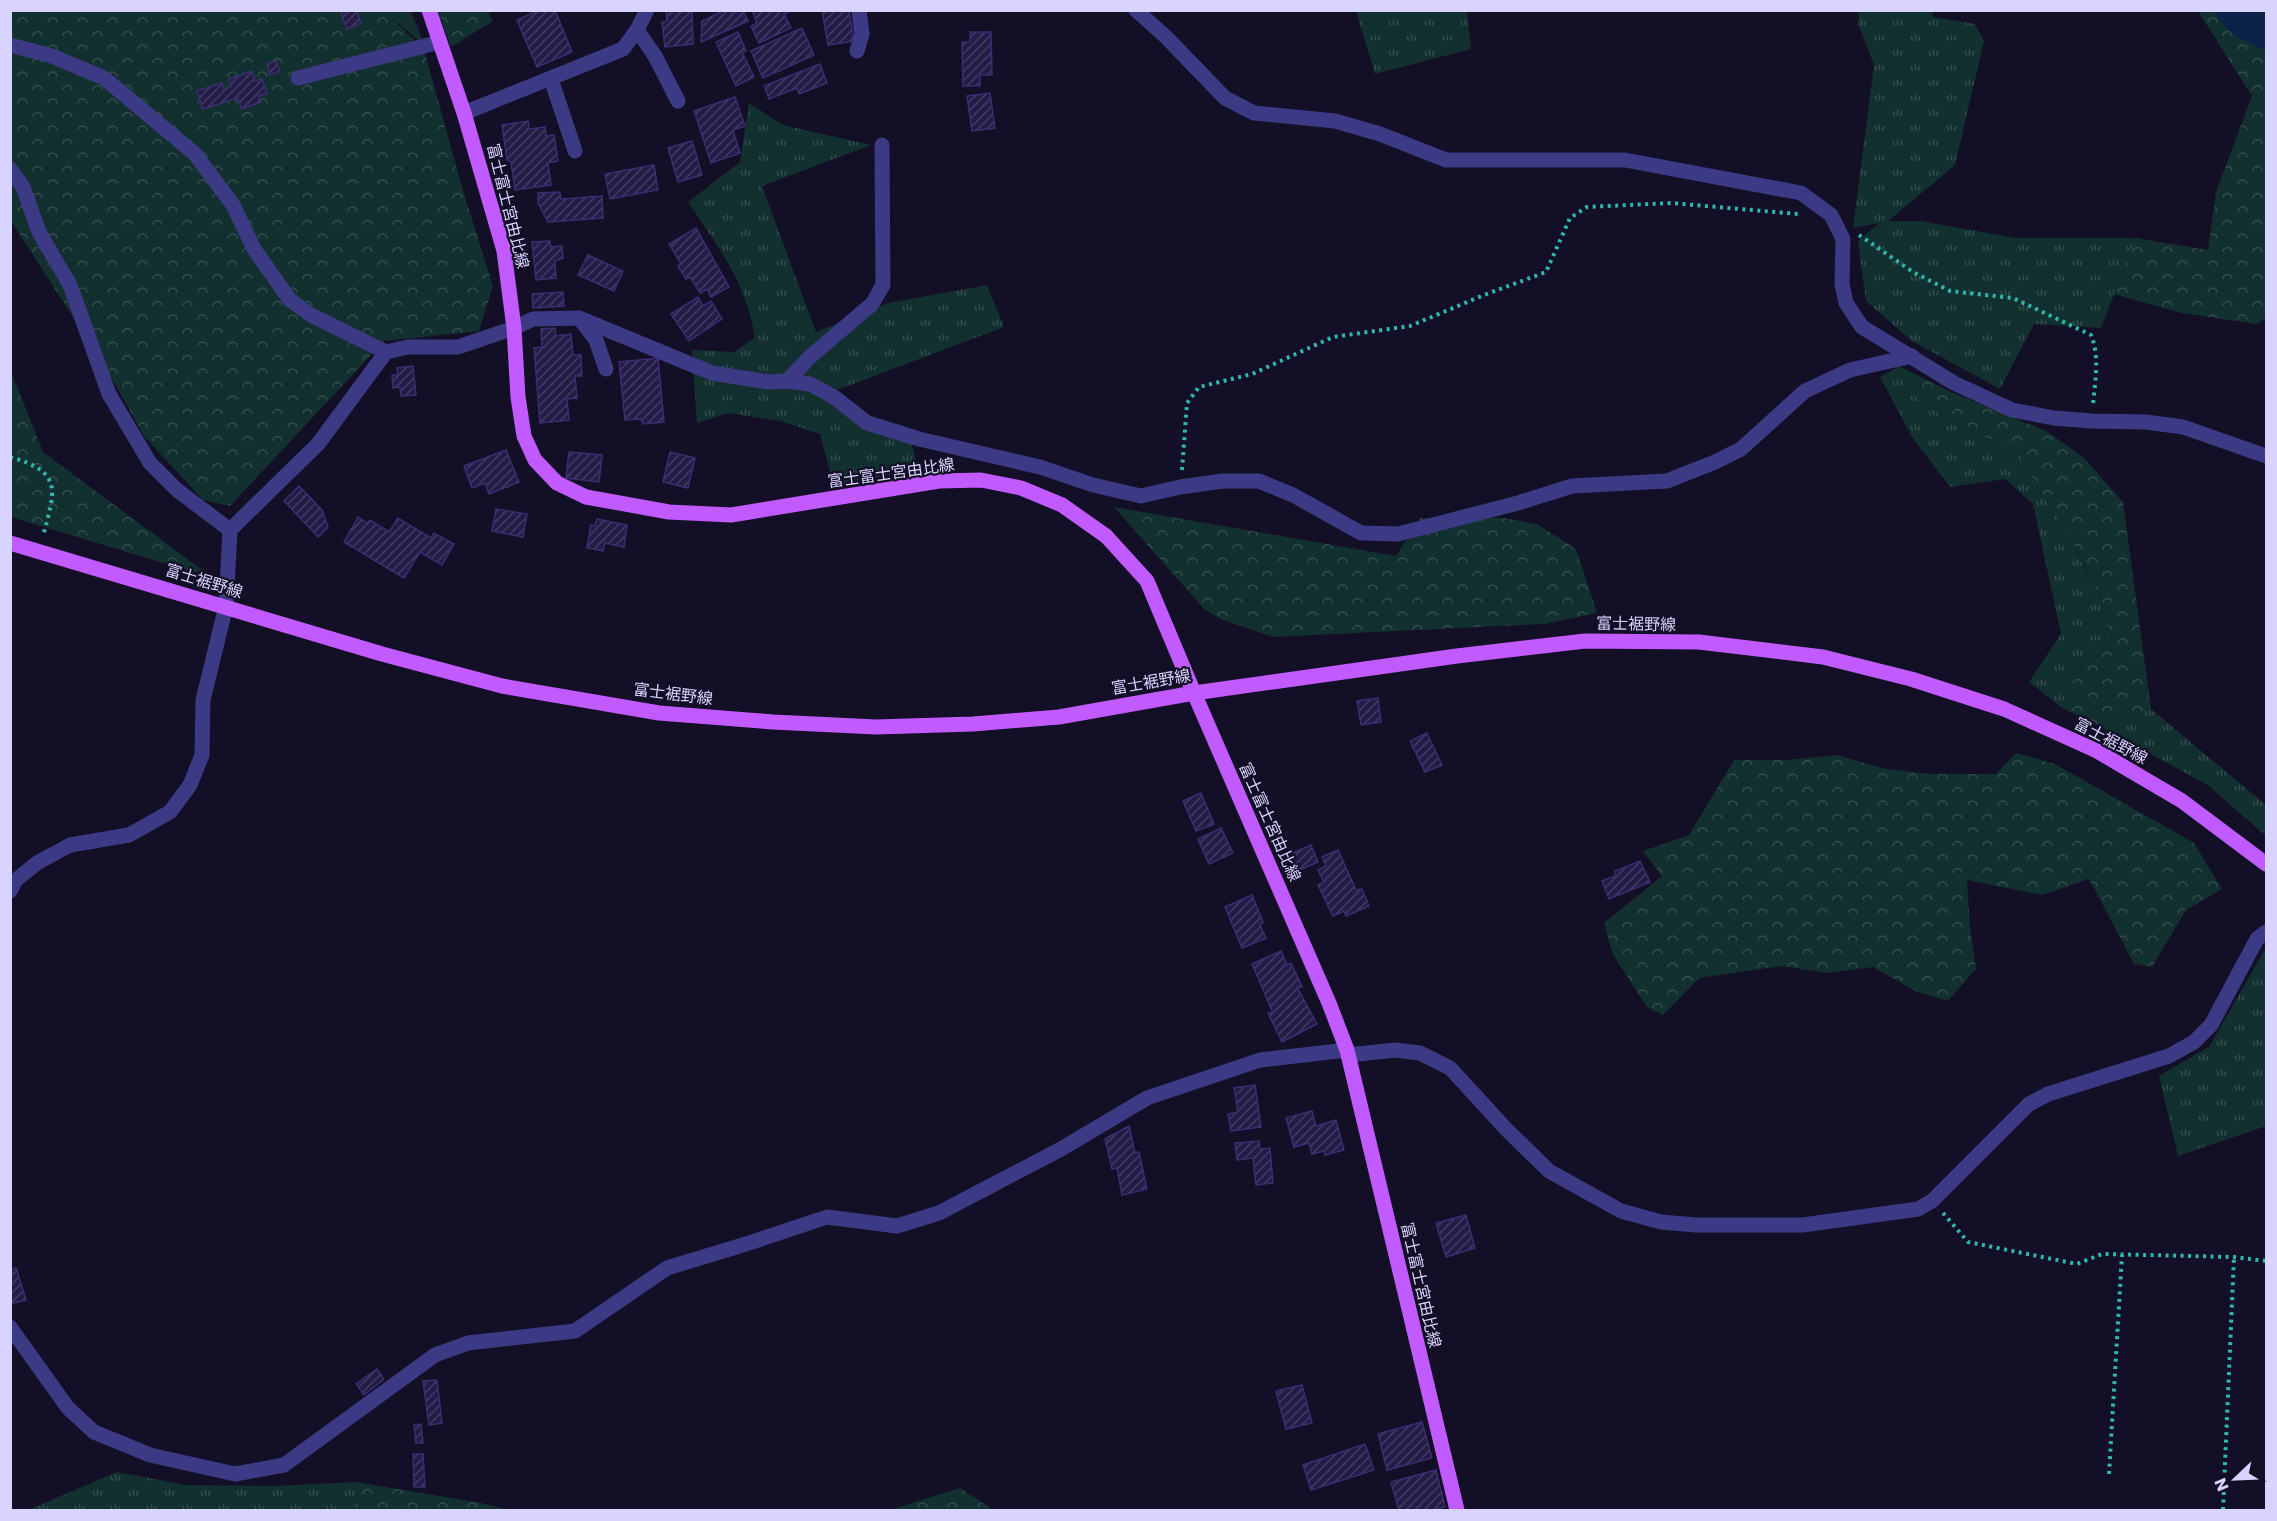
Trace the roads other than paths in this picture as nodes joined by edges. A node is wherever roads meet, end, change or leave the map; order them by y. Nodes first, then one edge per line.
1 (429, 10) edge
2 (647, 10) edge
3 (859, 10) edge
4 (1136, 10) edge
5 (637, 30) junction
6 (440, 42) junction
7 (10, 45) edge
8 (856, 51) dead end
9 (298, 78) dead end
10 (551, 79) junction
11 (678, 101) dead end
12 (464, 113) junction
13 (882, 145) dead end
14 (575, 151) dead end
15 (10, 170) edge
16 (579, 318) junction
17 (514, 328) junction
18 (386, 352) junction
19 (1912, 356) junction
20 (606, 369) dead end
21 (787, 381) junction
22 (2266, 456) edge
23 (230, 530) junction
24 (10, 543) edge
25 (226, 606) junction
26 (1194, 693) junction
27 (2266, 864) edge
28 (10, 891) edge
29 (2266, 932) edge
30 (1348, 1053) junction
31 (10, 1327) edge
32 (1457, 1510) edge

1 - 6 main road, 富士富士宮由比線
2 - 5 street
3 - 8 street
4 - 19 street
5 - 10 street
5 - 11 street
6 - 9 street
6 - 12 main road, 富士富士宮由比線
7 - 18 street
10 - 12 street
10 - 14 street
12 - 17 main road, 富士富士宮由比線
13 - 21 street
15 - 23 street
16 - 17 street
16 - 20 street
16 - 21 street
17 - 18 street
17 - 26 main road, 富士富士宮由比線
18 - 23 street
19 - 21 street
19 - 22 street
23 - 25 street
24 - 25 main road, 富士裾野線
25 - 26 main road, 富士裾野線
25 - 28 street
26 - 27 main road, 富士裾野線
26 - 30 main road, 富士富士宮由比線
29 - 30 street
30 - 31 street
30 - 32 main road, 富士富士宮由比線

